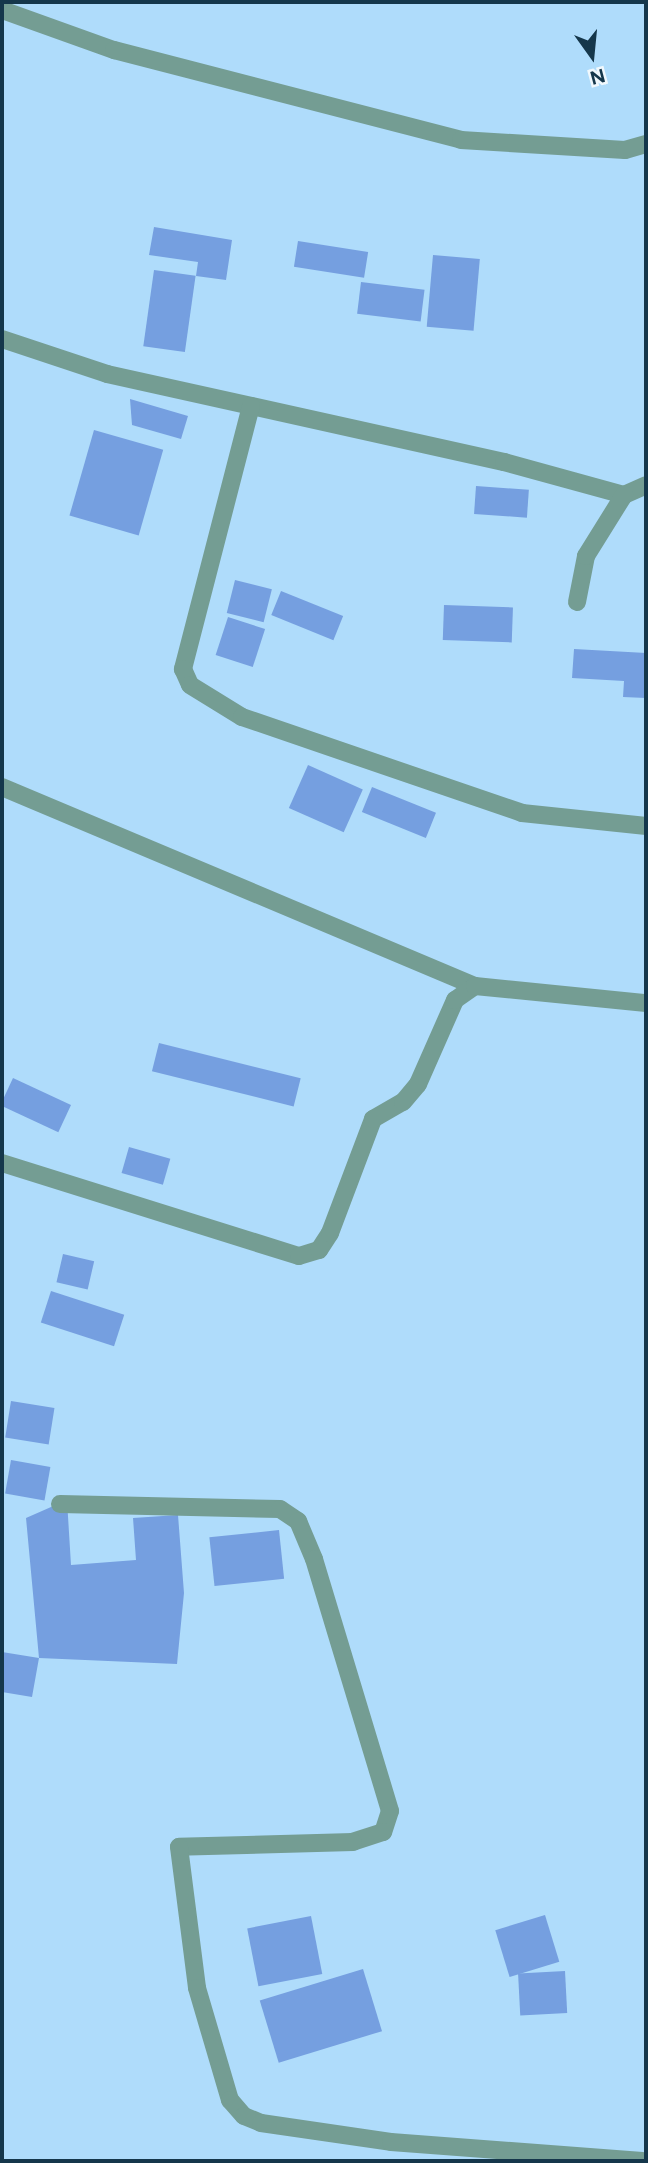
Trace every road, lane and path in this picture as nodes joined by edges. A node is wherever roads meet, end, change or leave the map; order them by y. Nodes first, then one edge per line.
1 (2, 10) edge
2 (646, 144) edge
3 (2, 339) edge
4 (251, 406) junction
5 (646, 485) edge
6 (624, 495) junction
7 (577, 602) dead end
8 (2, 787) edge
9 (646, 826) edge
10 (475, 986) junction
11 (646, 1003) edge
12 (2, 1163) edge
13 (60, 1504) dead end
14 (642, 2161) edge

1 - 2 street
3 - 4 street
4 - 6 street
4 - 9 street
5 - 6 street
6 - 7 street
8 - 10 street
10 - 11 street
10 - 12 street
13 - 14 street

